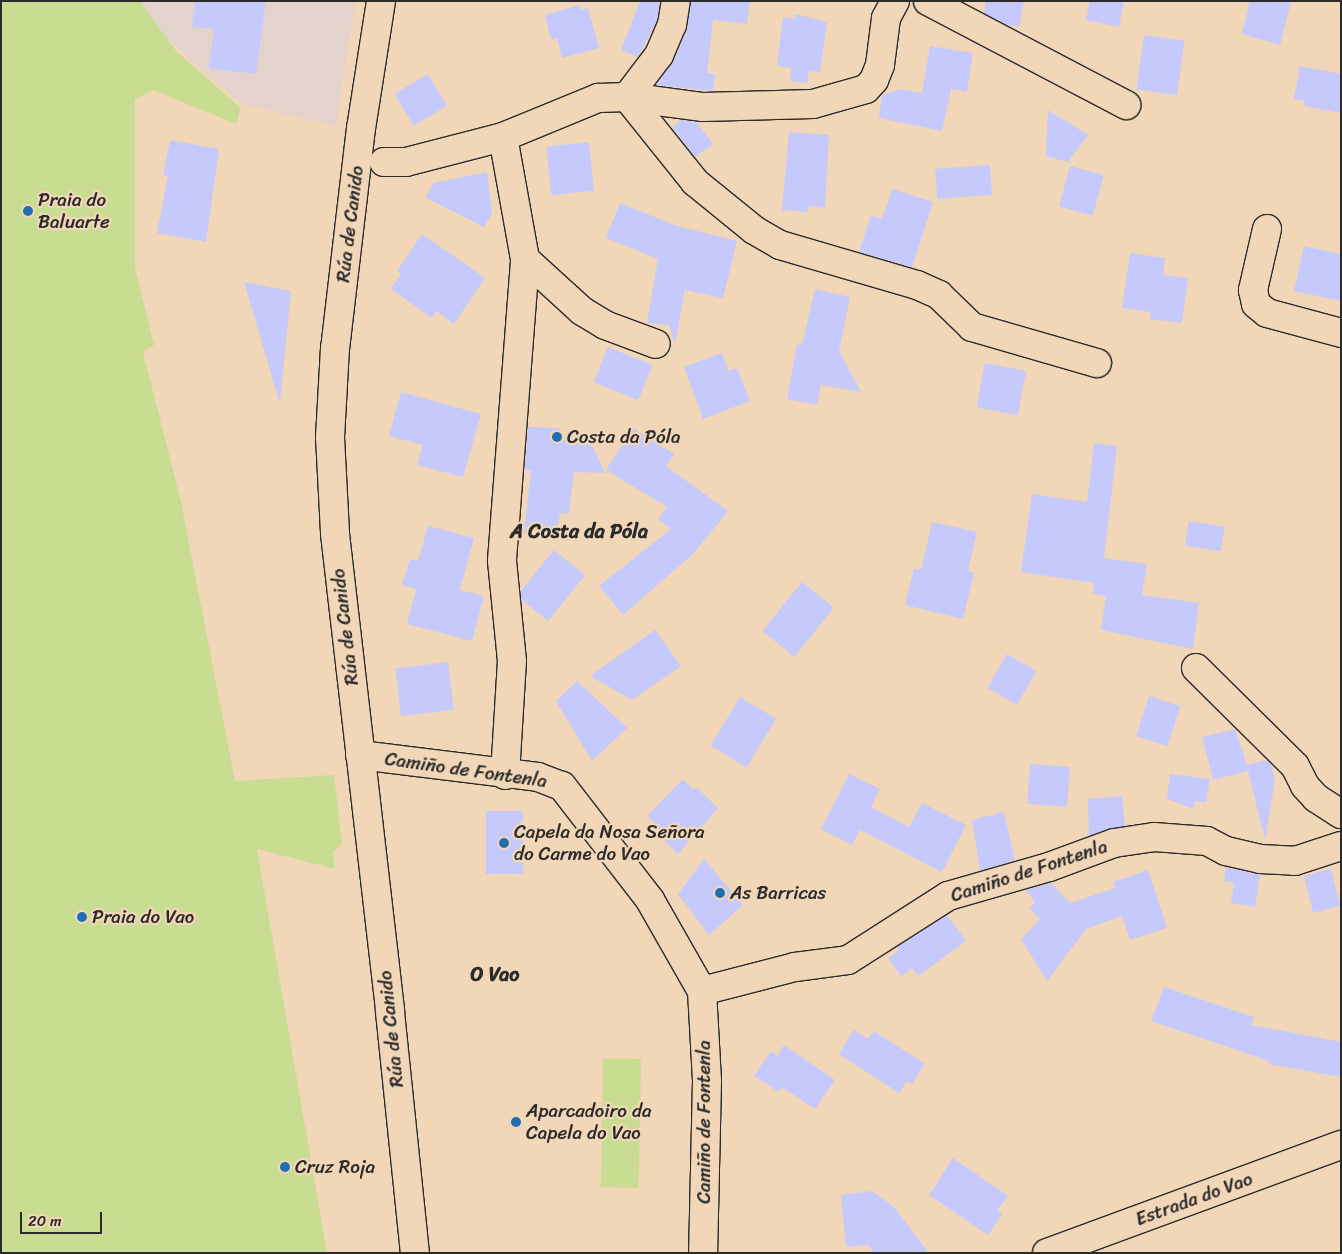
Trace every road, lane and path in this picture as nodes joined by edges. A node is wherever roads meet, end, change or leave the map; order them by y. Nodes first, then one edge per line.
1 (380, 1) edge
2 (676, 1) edge
3 (894, 1) edge
4 (928, 1) edge
5 (627, 97) junction
6 (1126, 105) dead end
7 (503, 137) junction
8 (384, 162) dead end
9 (1267, 229) dead end
10 (525, 259) junction
11 (1341, 333) edge
12 (656, 344) dead end
13 (1097, 363) dead end
14 (1196, 668) dead end
15 (360, 755) junction
16 (505, 775) junction
17 (1341, 814) edge
18 (1341, 846) edge
19 (702, 991) junction
20 (1341, 1145) edge
21 (414, 1253) edge
22 (703, 1253) edge
23 (1047, 1253) edge

1 - 15 street, Rúa de Canido
2 - 5 street
3 - 5 street
4 - 6 street
5 - 7 street
5 - 13 street
7 - 8 street
7 - 10 street
9 - 11 street
10 - 12 street
10 - 16 street
14 - 17 street
15 - 16 street, Camiño de Fontenla
15 - 21 street, Rúa de Canido
16 - 19 street, Camiño de Fontenla
18 - 19 street, Camiño de Fontenla
19 - 22 street, Camiño de Fontenla
20 - 23 street, Estrada do Vao

